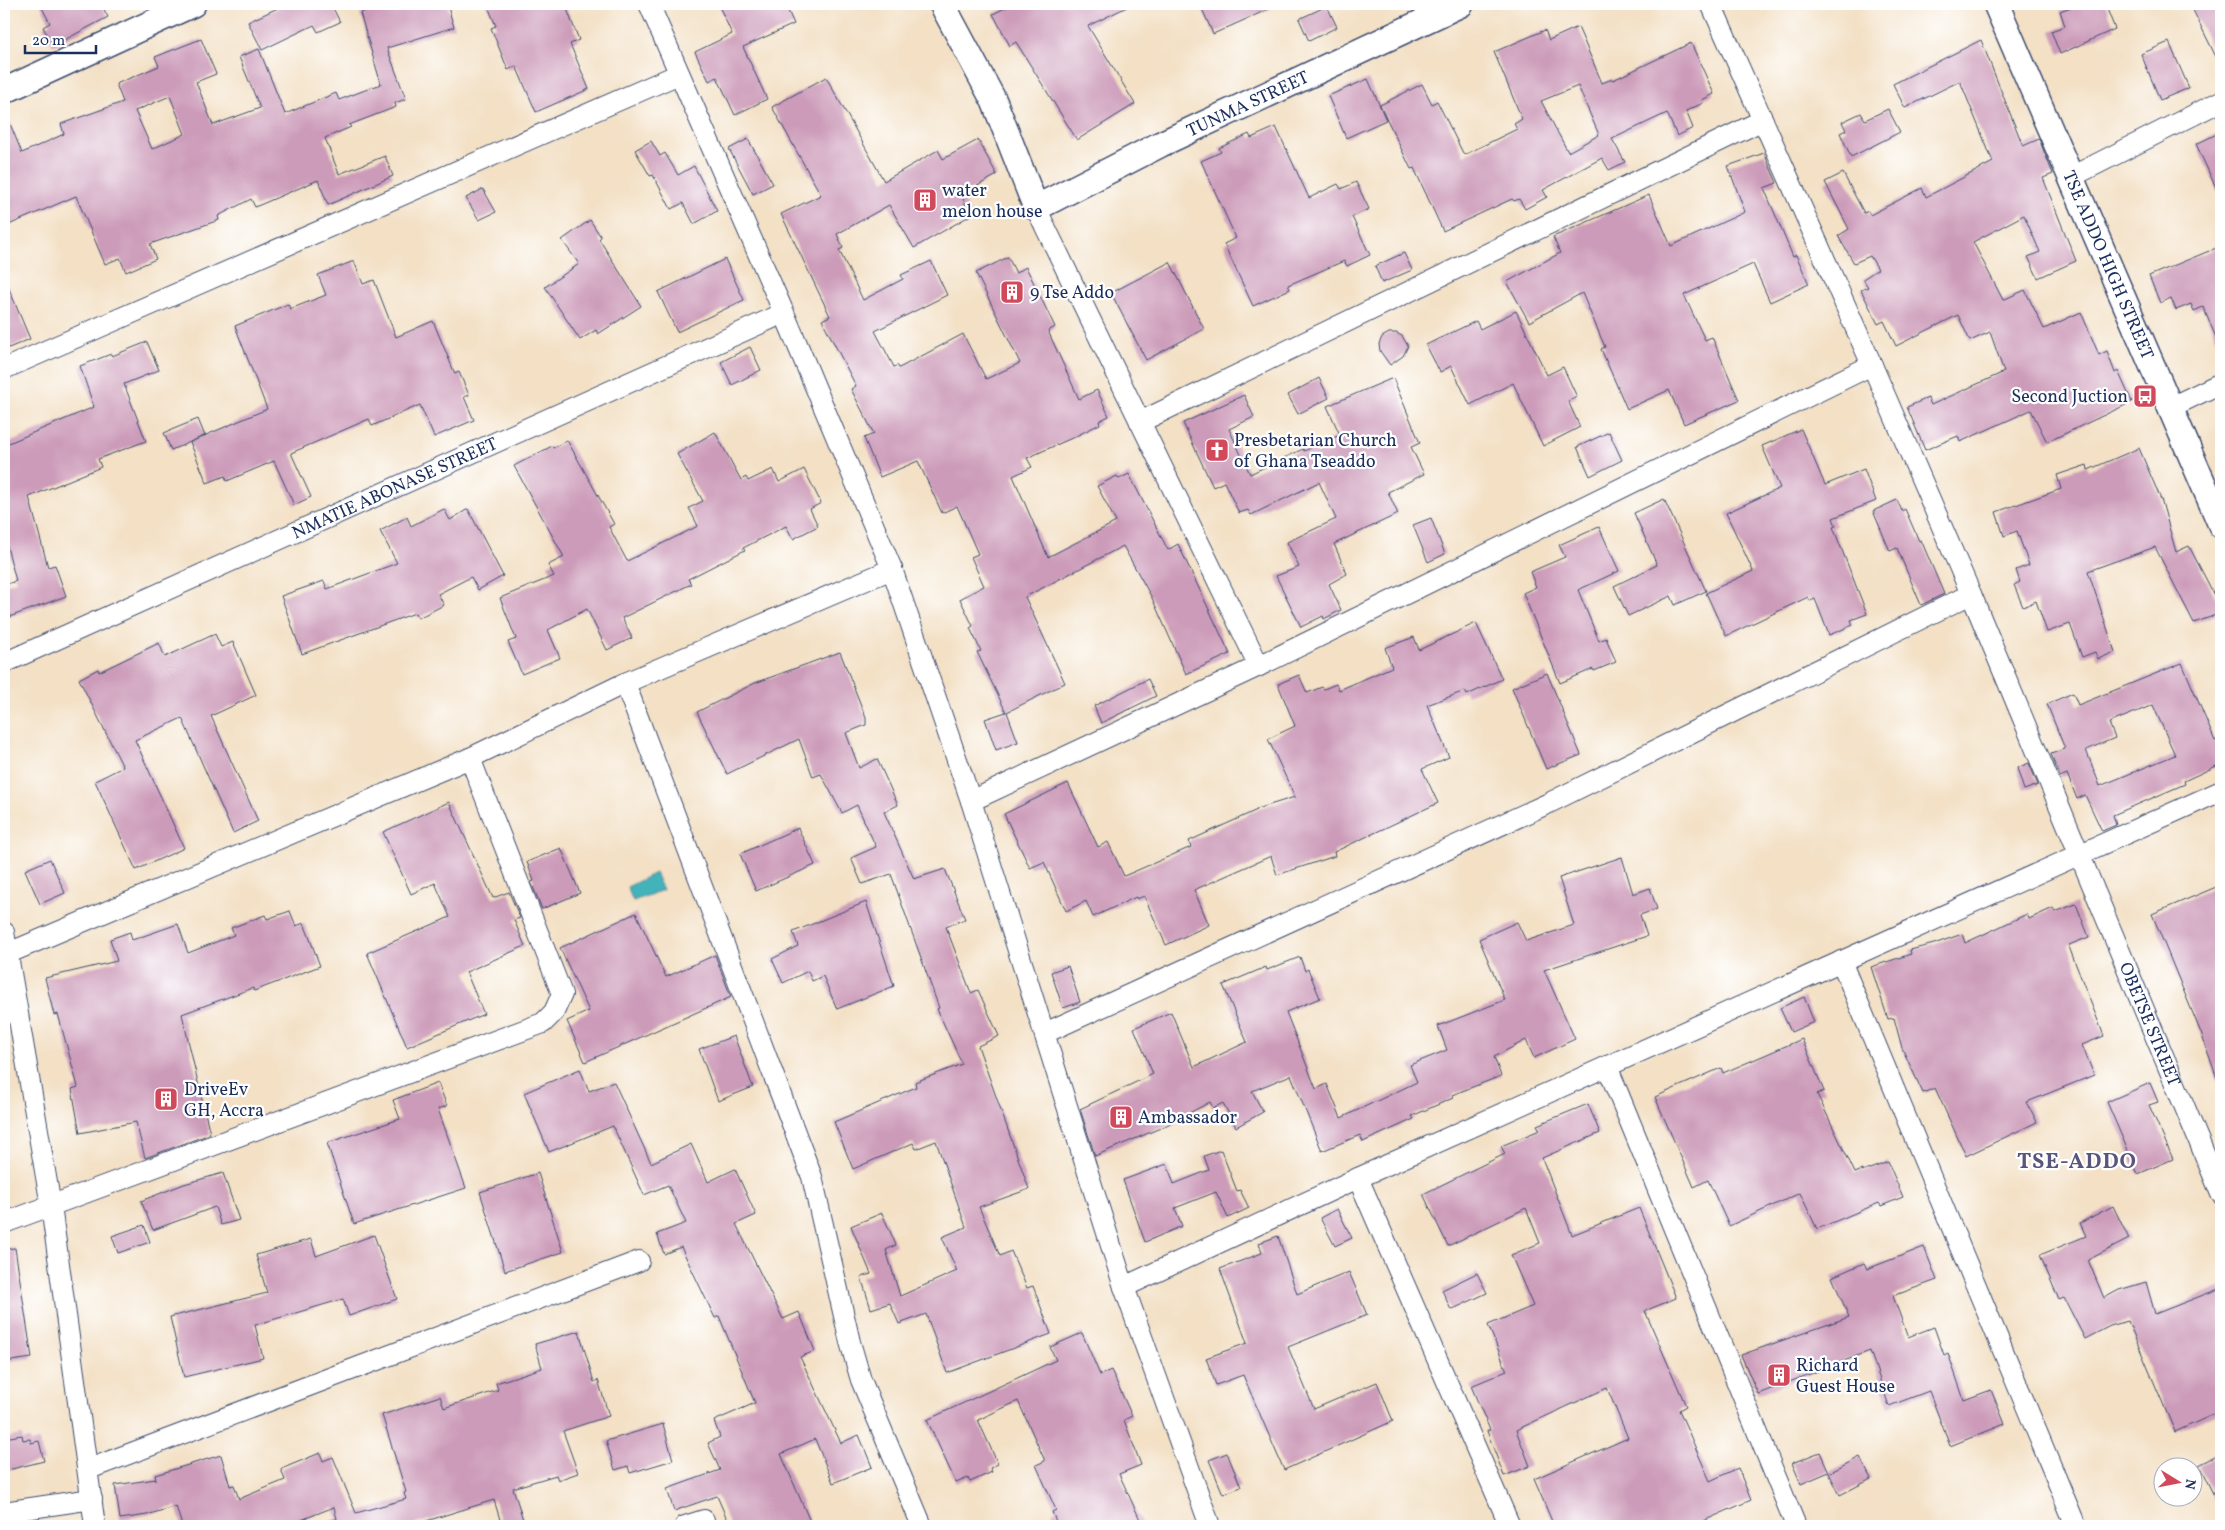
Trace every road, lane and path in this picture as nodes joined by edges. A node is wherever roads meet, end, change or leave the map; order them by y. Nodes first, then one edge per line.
1 (193, 4) edge
2 (649, 4) edge
3 (942, 4) edge
4 (1461, 4) edge
5 (1711, 4) edge
6 (1996, 4) edge
7 (679, 74) junction
8 (4, 91) edge
9 (2221, 101) edge
10 (1763, 120) junction
11 (2071, 177) junction
12 (1036, 208) junction
13 (784, 313) junction
14 (1872, 365) junction
15 (4, 369) edge
16 (2221, 383) edge
17 (2171, 407) junction
18 (1140, 422) junction
19 (2221, 525) edge
20 (892, 569) junction
21 (1971, 594) junction
22 (4, 663) edge
23 (1259, 666) junction
24 (625, 683) junction
25 (470, 758) junction
26 (2221, 791) edge
27 (971, 801) junction
28 (2080, 855) junction
29 (4, 932) edge
30 (6, 954) edge
31 (1841, 961) junction
32 (1045, 1033) junction
33 (1607, 1066) junction
34 (1358, 1178) junction
35 (2221, 1194) edge
36 (51, 1206) junction
37 (4, 1223) edge
38 (639, 1262) dead end
39 (1124, 1287) junction
40 (89, 1469) junction
41 (92, 1499) junction
42 (4, 1512) edge
43 (704, 1520) dead end
44 (95, 1526) edge
45 (685, 1526) edge
46 (922, 1526) edge
47 (1210, 1526) edge
48 (1510, 1526) edge
49 (1796, 1526) edge
50 (2076, 1526) edge

1 - 8 street
2 - 7 street
3 - 12 street
4 - 12 street, TUNMA STREET
5 - 10 street, OBETSE STREET
6 - 11 street, TSE ADDO HIGH STREET
7 - 13 street
7 - 15 street
9 - 11 street
10 - 14 street, OBETSE STREET
10 - 18 street
11 - 17 street, TSE ADDO HIGH STREET
12 - 18 street
13 - 20 street
13 - 22 street, NMATIE ABONASE STREET
14 - 21 street, OBETSE STREET
14 - 23 street
16 - 17 street
17 - 19 street, TSE ADDO HIGH STREET
18 - 23 street
20 - 24 street
20 - 27 street
21 - 28 street, OBETSE STREET
21 - 32 street
23 - 27 street
24 - 25 street
24 - 46 street
25 - 30 street
25 - 36 street
26 - 28 street
27 - 32 street
28 - 31 street
28 - 35 street, OBETSE STREET
29 - 30 street
30 - 36 street
31 - 33 street
31 - 50 street
32 - 39 street
33 - 34 street
33 - 49 street
34 - 39 street
34 - 48 street
36 - 37 street
36 - 40 street
38 - 40 street
39 - 47 street
40 - 41 street
41 - 42 street
41 - 44 street
43 - 45 street

